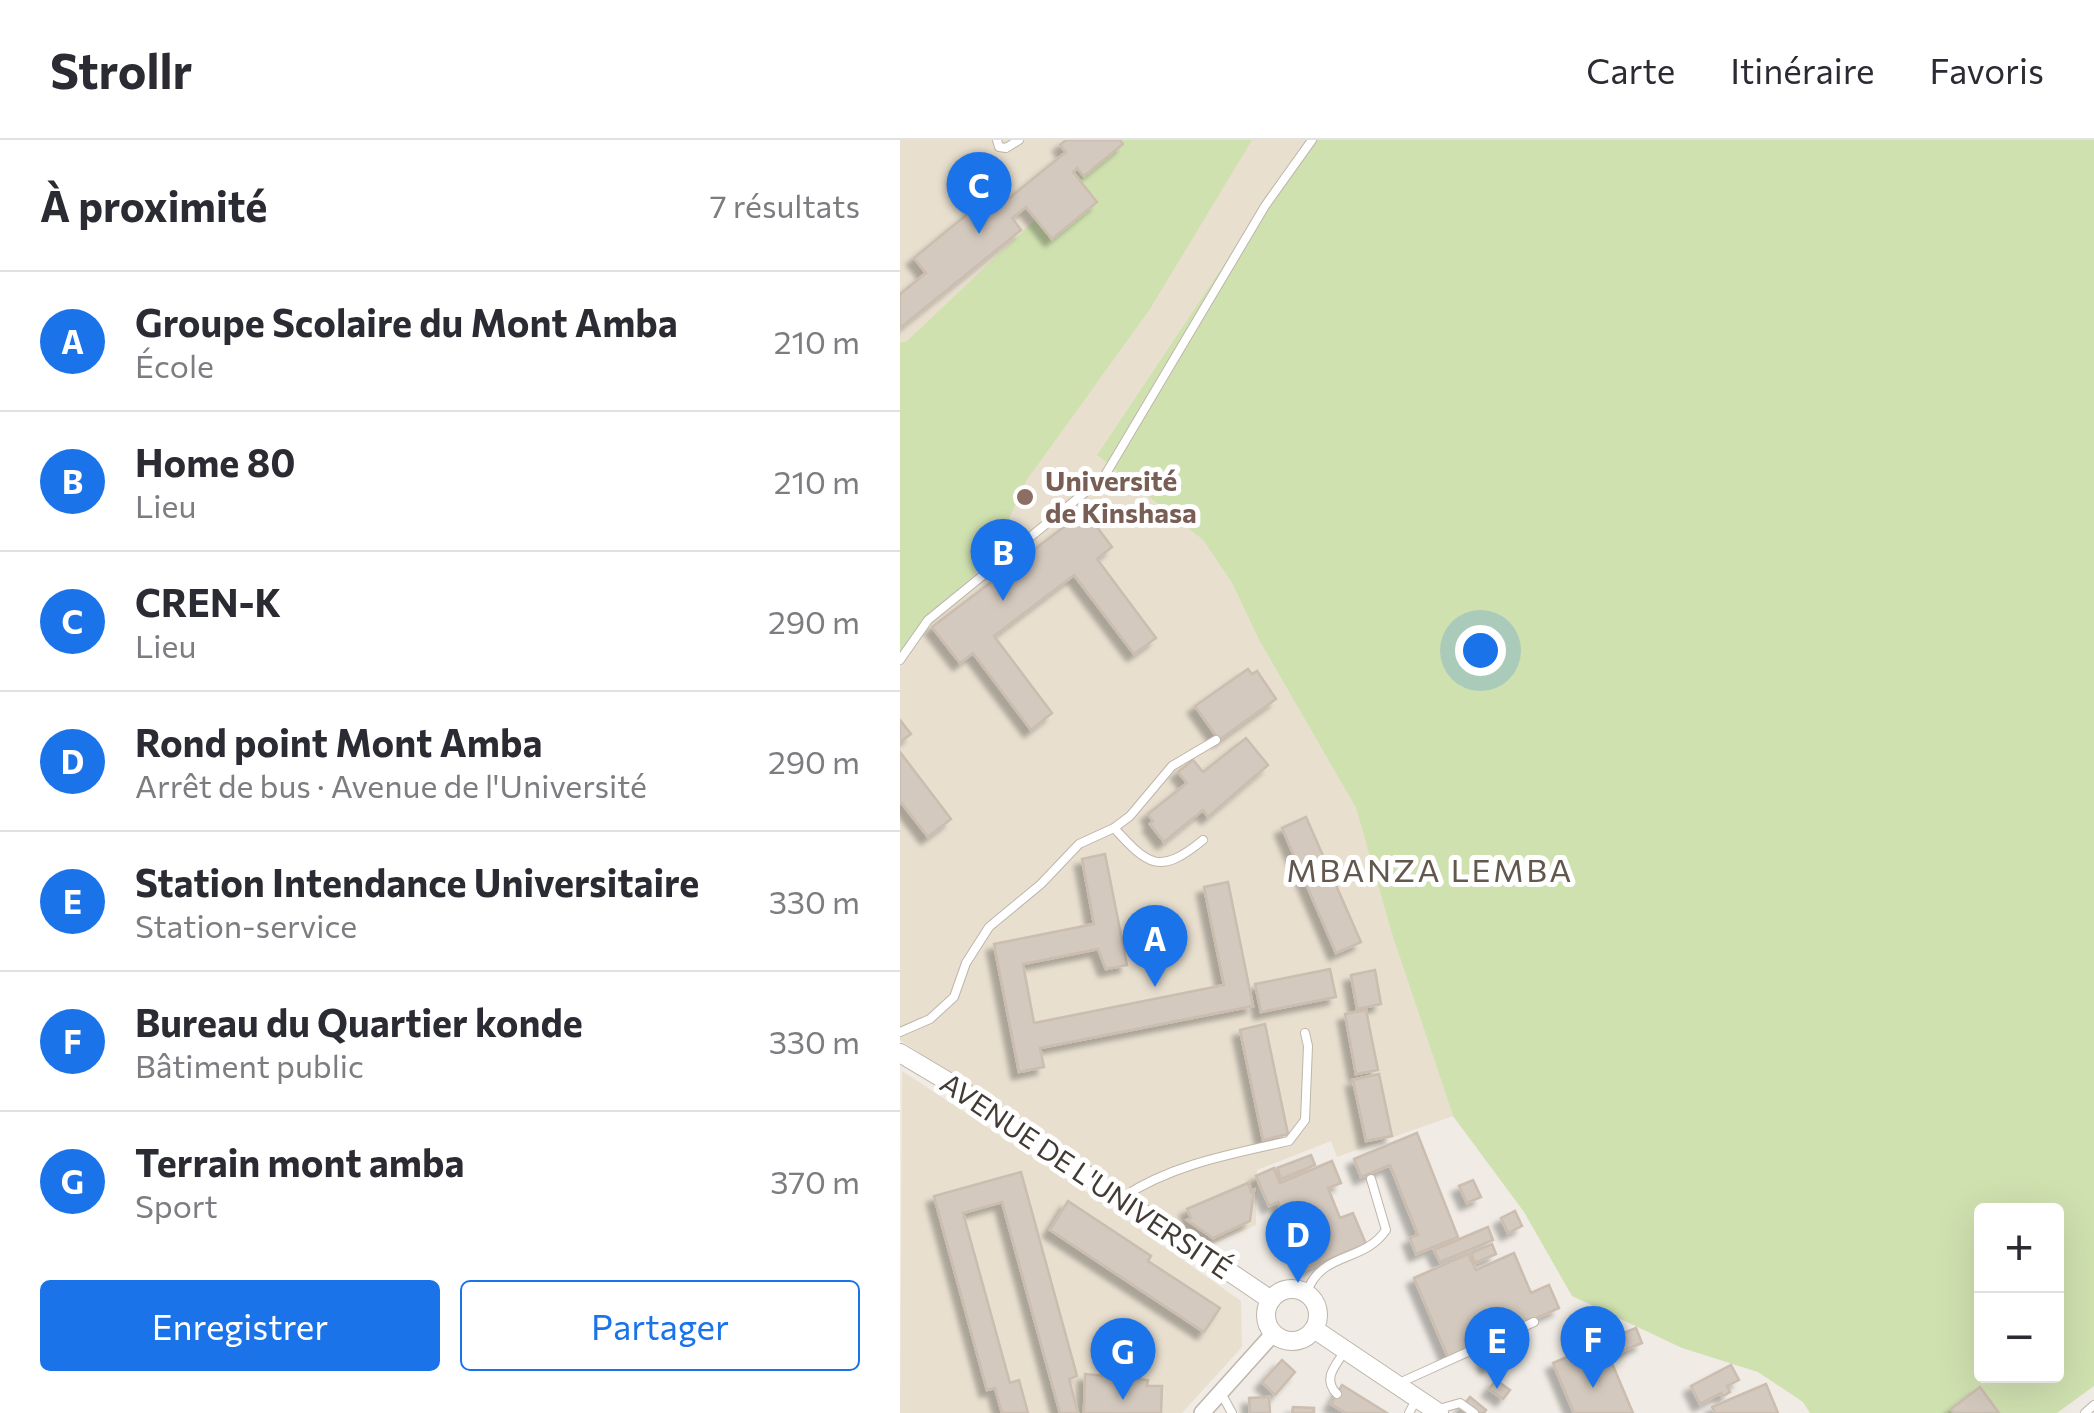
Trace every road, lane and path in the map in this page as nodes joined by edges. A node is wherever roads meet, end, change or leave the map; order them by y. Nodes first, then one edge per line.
1 (997, 140) edge
2 (1020, 140) edge
3 (1312, 140) edge
4 (900, 660) edge
5 (1216, 740) dead end
6 (1114, 828) junction
7 (1203, 840) dead end
8 (900, 1032) edge
9 (1306, 1033) dead end
10 (900, 1053) edge
11 (1371, 1179) dead end
12 (1120, 1200) junction
13 (1306, 1294) junction
14 (1270, 1300) junction
15 (1534, 1322) dead end
16 (1314, 1329) junction
17 (1273, 1334) junction
18 (1345, 1350) junction
19 (1396, 1384) junction
20 (1221, 1393) junction
21 (1337, 1394) dead end
22 (2094, 1405) edge
23 (1413, 1406) edge
24 (1437, 1412) edge
25 (1202, 1413) edge
26 (1232, 1413) edge
27 (1474, 1413) edge
28 (2085, 1413) edge

1 - 2 lane
3 - 4 lane
5 - 6 lane
6 - 7 lane
6 - 8 lane
9 - 12 lane
10 - 12 street, AVENUE DE L'UNIVERSITÉ
11 - 13 lane
12 - 14 street, AVENUE DE L'UNIVERSITÉ
13 - 14 street
13 - 16 street
14 - 17 street
15 - 19 lane
16 - 17 street
16 - 18 street
17 - 20 street
18 - 19 street
18 - 21 lane
19 - 23 street
20 - 25 street
20 - 26 lane
22 - 28 lane
23 - 24 street
24 - 27 lane

